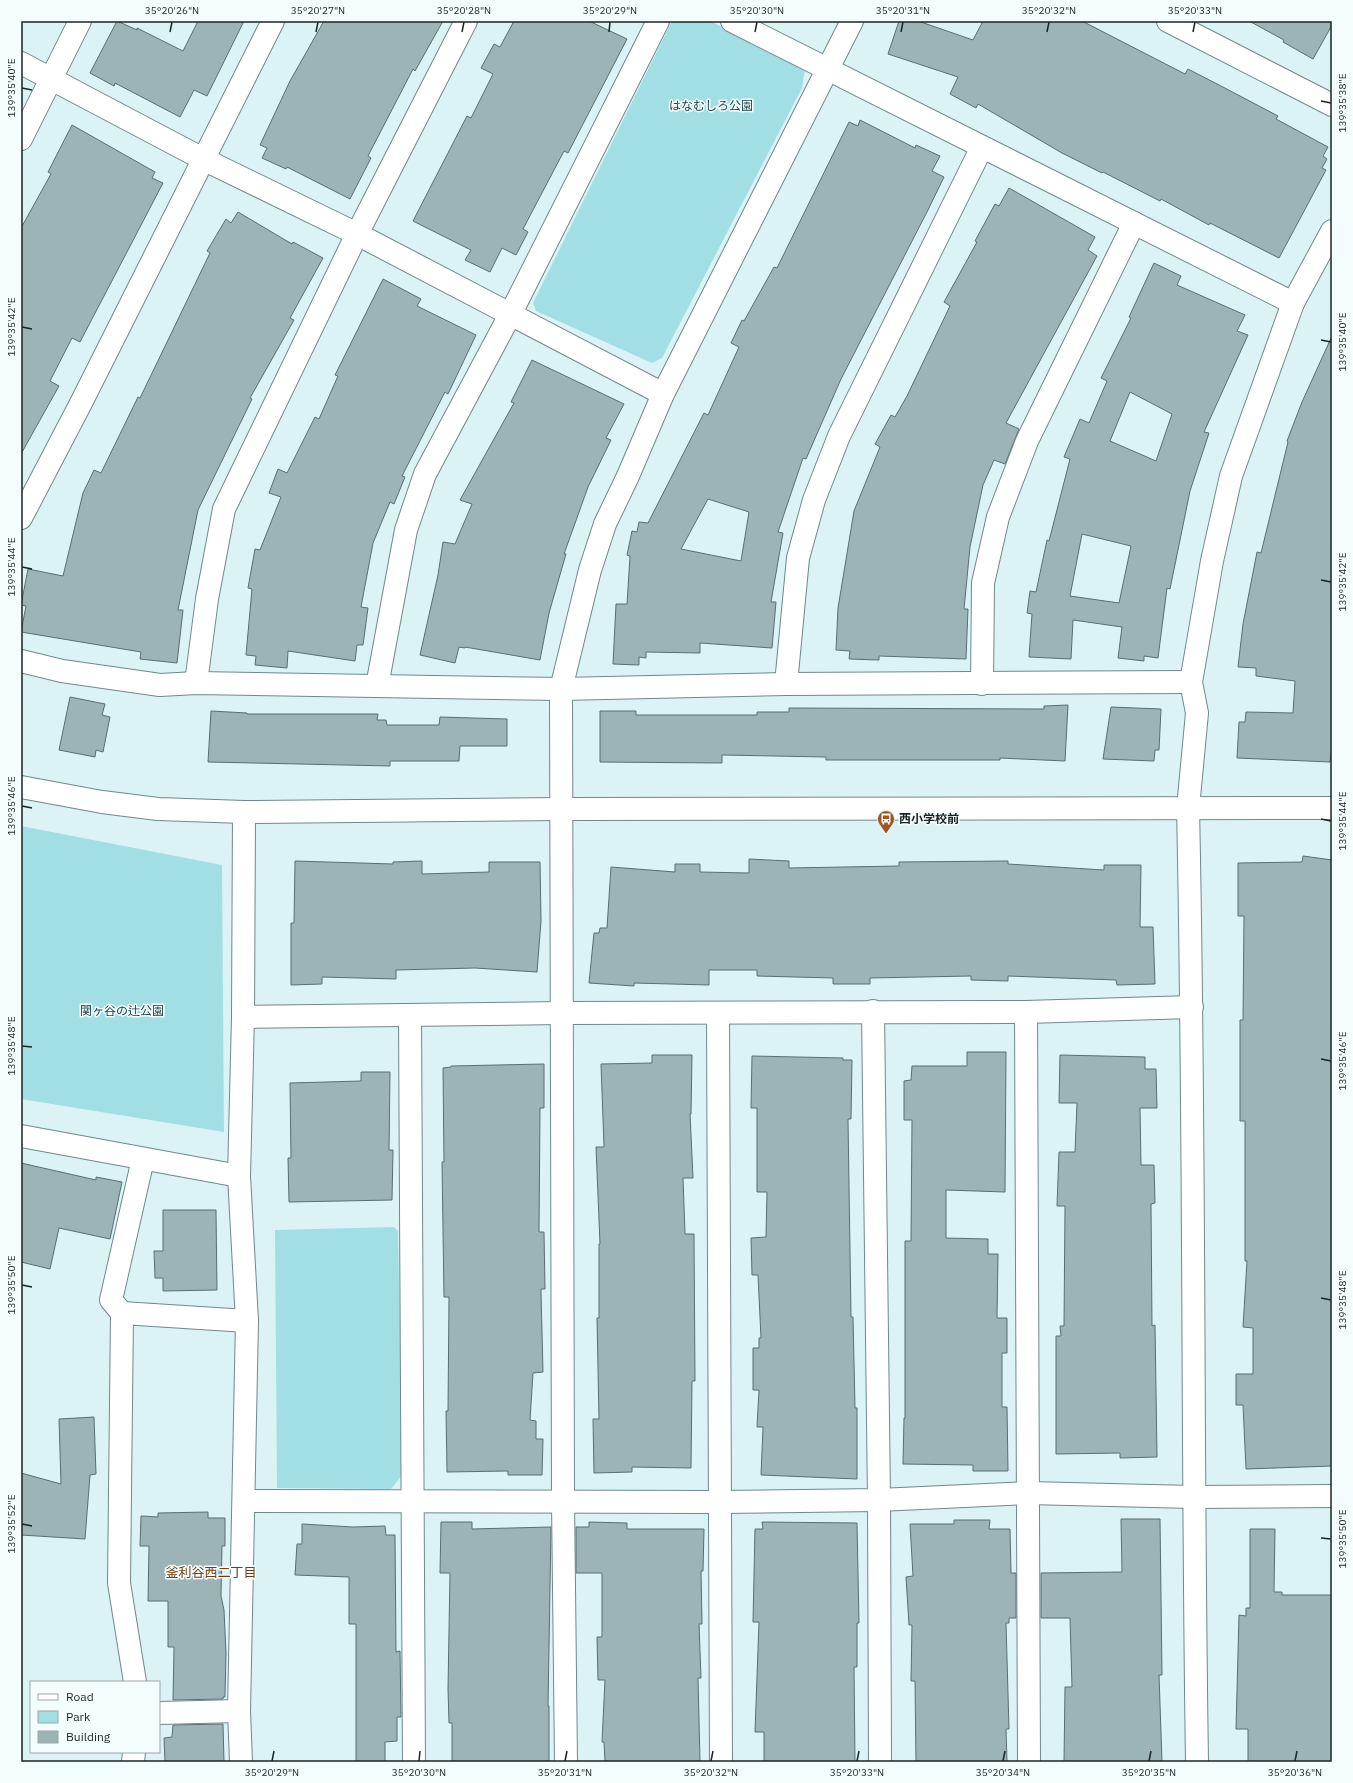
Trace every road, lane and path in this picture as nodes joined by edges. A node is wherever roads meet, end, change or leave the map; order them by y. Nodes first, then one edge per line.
1 (80, 21) edge
2 (272, 21) edge
3 (466, 21) edge
4 (658, 21) edge
5 (732, 21) edge
6 (852, 21) edge
7 (1168, 21) edge
8 (21, 63) edge
9 (826, 69) junction
10 (51, 79) junction
11 (1332, 105) edge
12 (21, 139) edge
13 (982, 147) junction
14 (203, 159) junction
15 (1134, 223) junction
16 (1332, 232) edge
17 (357, 234) junction
18 (1293, 303) junction
19 (510, 315) junction
20 (663, 394) junction
21 (21, 518) edge
22 (21, 661) edge
23 (1191, 682) junction
24 (196, 683) junction
25 (786, 684) junction
26 (982, 684) junction
27 (377, 686) junction
28 (561, 688) junction
29 (21, 787) edge
30 (562, 808) junction
31 (1188, 808) junction
32 (1332, 808) edge
33 (244, 812) junction
34 (1192, 1007) junction
35 (873, 1011) junction
36 (1026, 1012) junction
37 (563, 1013) junction
38 (718, 1013) junction
39 (410, 1016) junction
40 (243, 1017) junction
41 (21, 1136) edge
42 (143, 1159) junction
43 (239, 1176) junction
44 (122, 1313) junction
45 (247, 1321) junction
46 (1028, 1493) junction
47 (1332, 1496) edge
48 (1193, 1497) junction
49 (413, 1500) junction
50 (562, 1500) junction
51 (879, 1500) junction
52 (244, 1501) junction
53 (719, 1502) junction
54 (135, 1681) edge
55 (239, 1711) junction
56 (160, 1713) edge
57 (241, 1762) edge
58 (414, 1762) edge
59 (566, 1762) edge
60 (722, 1762) edge
61 (880, 1762) edge
62 (1029, 1762) edge
63 (1197, 1762) edge

1 - 10 street
2 - 14 street
3 - 17 street
4 - 19 street
5 - 9 street
6 - 9 street
7 - 11 street
8 - 10 street
9 - 13 street
9 - 20 street
10 - 12 street
10 - 14 street
13 - 15 street
13 - 25 street
14 - 17 street
14 - 21 street
15 - 18 street
15 - 26 street
16 - 18 street
17 - 19 street
17 - 24 street
18 - 23 street
19 - 20 street
19 - 27 street
20 - 28 street
22 - 24 street
23 - 26 street
23 - 31 street
24 - 27 street
25 - 26 street
25 - 28 street
27 - 28 street
28 - 30 street
29 - 33 street
30 - 31 street
30 - 33 street
30 - 37 street
31 - 32 street
31 - 34 street
33 - 40 street
34 - 36 street
34 - 48 street
35 - 36 street
35 - 38 street
35 - 51 street
36 - 46 street
37 - 38 street
37 - 39 street
37 - 50 street
38 - 53 street
39 - 40 street
39 - 49 street
40 - 43 street
41 - 42 street
42 - 43 street
42 - 44 street
43 - 45 street
44 - 45 street
44 - 54 street
45 - 52 street
46 - 48 street
46 - 51 street
46 - 62 street
47 - 48 street
48 - 63 street
49 - 50 street
49 - 52 street
49 - 58 street
50 - 53 street
50 - 59 street
51 - 53 street
51 - 61 street
52 - 55 street
53 - 60 street
55 - 56 street
55 - 57 street

